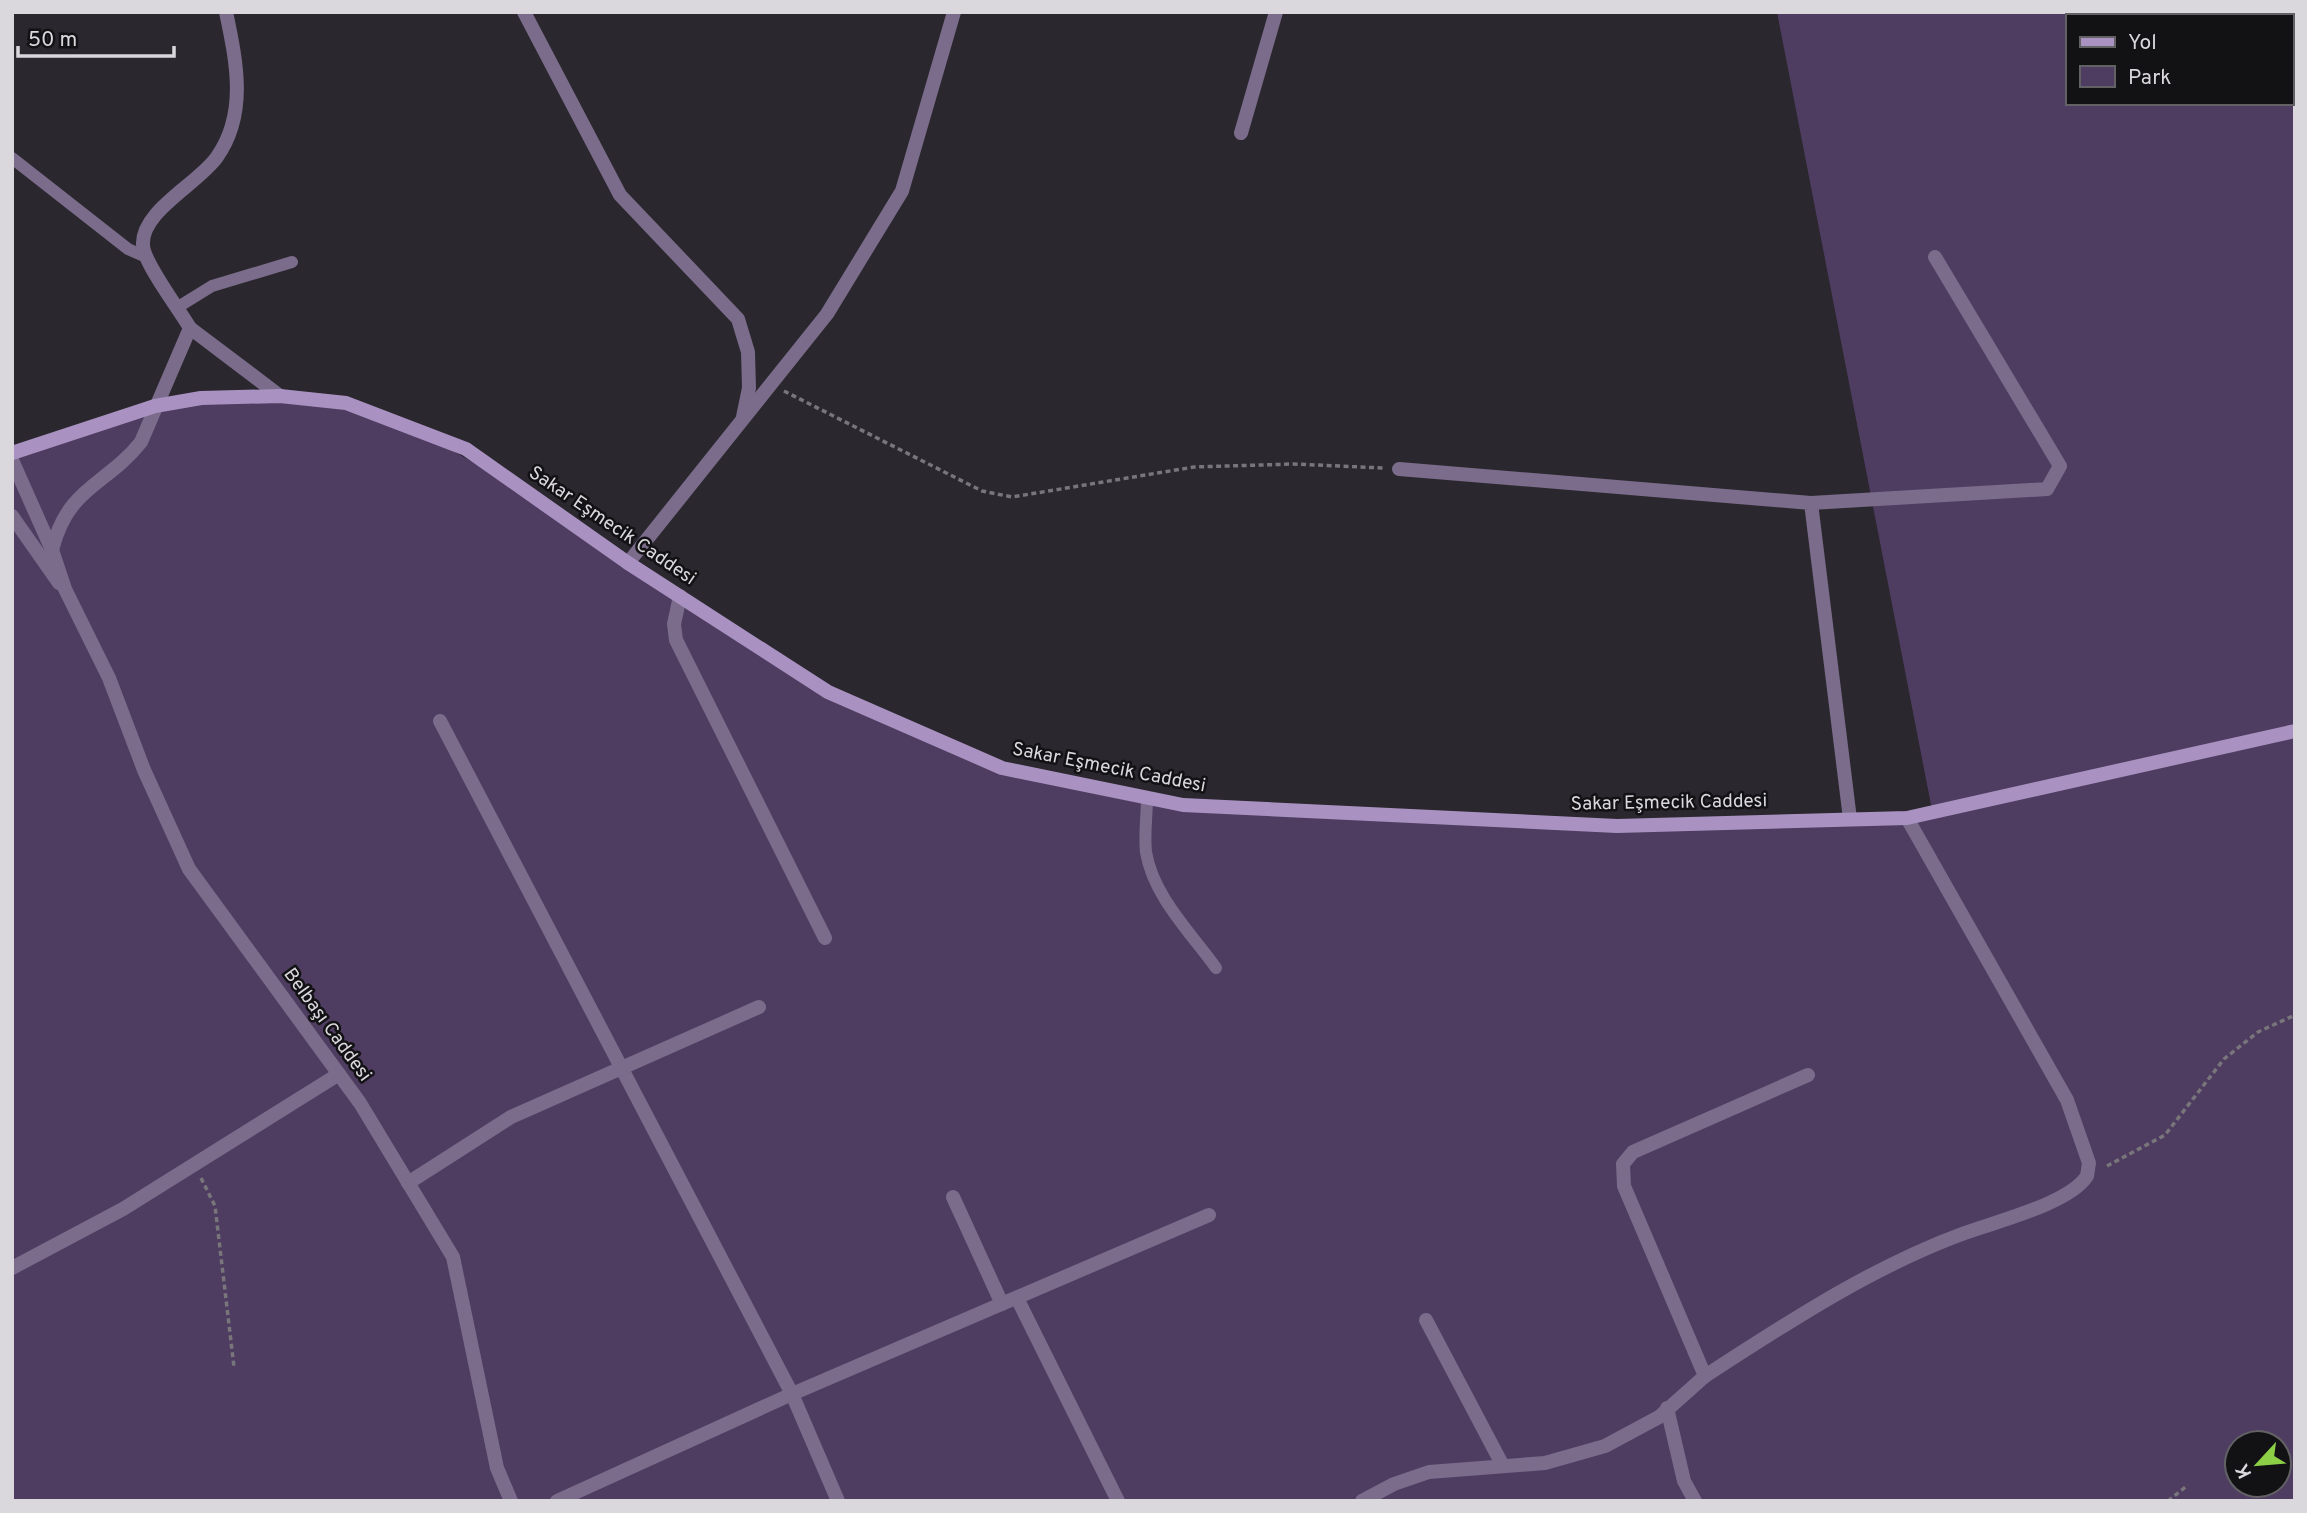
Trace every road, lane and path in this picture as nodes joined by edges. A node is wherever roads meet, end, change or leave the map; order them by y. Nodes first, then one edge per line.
1 (226, 12) edge
2 (524, 12) edge
3 (954, 12) edge
4 (1276, 12) edge
5 (1241, 133) dead end
6 (12, 159) edge
7 (144, 256) junction
8 (1935, 257) dead end
9 (292, 262) dead end
10 (178, 307) junction
11 (190, 328) junction
12 (771, 385) junction
13 (280, 396) junction
14 (155, 406) junction
15 (742, 422) junction
16 (12, 453) edge
17 (12, 460) edge
18 (1399, 469) joint
19 (1811, 503) junction
20 (12, 516) edge
21 (52, 550) junction
22 (628, 563) junction
23 (65, 589) junction
24 (680, 596) junction
25 (440, 721) dead end
26 (2295, 731) edge
27 (1147, 798) junction
28 (1907, 818) junction
29 (1850, 819) junction
30 (825, 938) dead end
31 (1216, 968) dead end
32 (759, 1007) dead end
33 (2295, 1015) edge
34 (622, 1068) junction
35 (339, 1074) junction
36 (1808, 1074) dead end
37 (195, 1164) junction
38 (2087, 1175) junction
39 (408, 1183) junction
40 (953, 1197) dead end
41 (1209, 1215) dead end
42 (12, 1268) edge
43 (1017, 1298) junction
44 (1002, 1304) junction
45 (1426, 1320) dead end
46 (234, 1367) dead end
47 (1705, 1376) junction
48 (792, 1394) junction
49 (1667, 1408) junction
50 (1503, 1466) junction
51 (2188, 1485) dead end
52 (511, 1501) edge
53 (557, 1501) edge
54 (838, 1501) edge
55 (1118, 1501) edge
56 (1362, 1501) edge
57 (1695, 1501) edge
58 (2168, 1501) edge

1 - 7 street
2 - 15 street
3 - 12 street
4 - 5 street
6 - 7 lane
7 - 10 street
8 - 19 street
9 - 10 lane
10 - 11 street
11 - 13 street
11 - 14 street
12 - 15 street
12 - 18 path
13 - 14 street, Sakar Eşmecik Caddesi
13 - 22 street, Sakar Eşmecik Caddesi
14 - 16 street, Sakar Eşmecik Caddesi
14 - 21 street
15 - 22 street
17 - 21 street, Belbaşı Caddesi
18 - 19 street
19 - 29 street
20 - 23 street, Belbaşı Caddesi
21 - 23 street, Belbaşı Caddesi
22 - 24 street, Sakar Eşmecik Caddesi
23 - 35 street, Belbaşı Caddesi
24 - 27 street, Sakar Eşmecik Caddesi
24 - 30 street
25 - 34 street
26 - 28 street, Sakar Eşmecik Caddesi
27 - 29 street, Sakar Eşmecik Caddesi
27 - 31 lane
28 - 29 street, Sakar Eşmecik Caddesi
28 - 38 street
32 - 34 street
33 - 38 path
34 - 39 street
34 - 48 street
35 - 37 street
35 - 39 street, Belbaşı Caddesi
36 - 47 street
37 - 42 street
37 - 46 path
38 - 47 street
39 - 52 street, Belbaşı Caddesi
40 - 44 street
41 - 43 street
43 - 44 street
43 - 55 street
44 - 48 street
45 - 50 street
47 - 49 street
48 - 53 street
48 - 54 street
49 - 50 street
49 - 57 street
50 - 56 street
51 - 58 path

